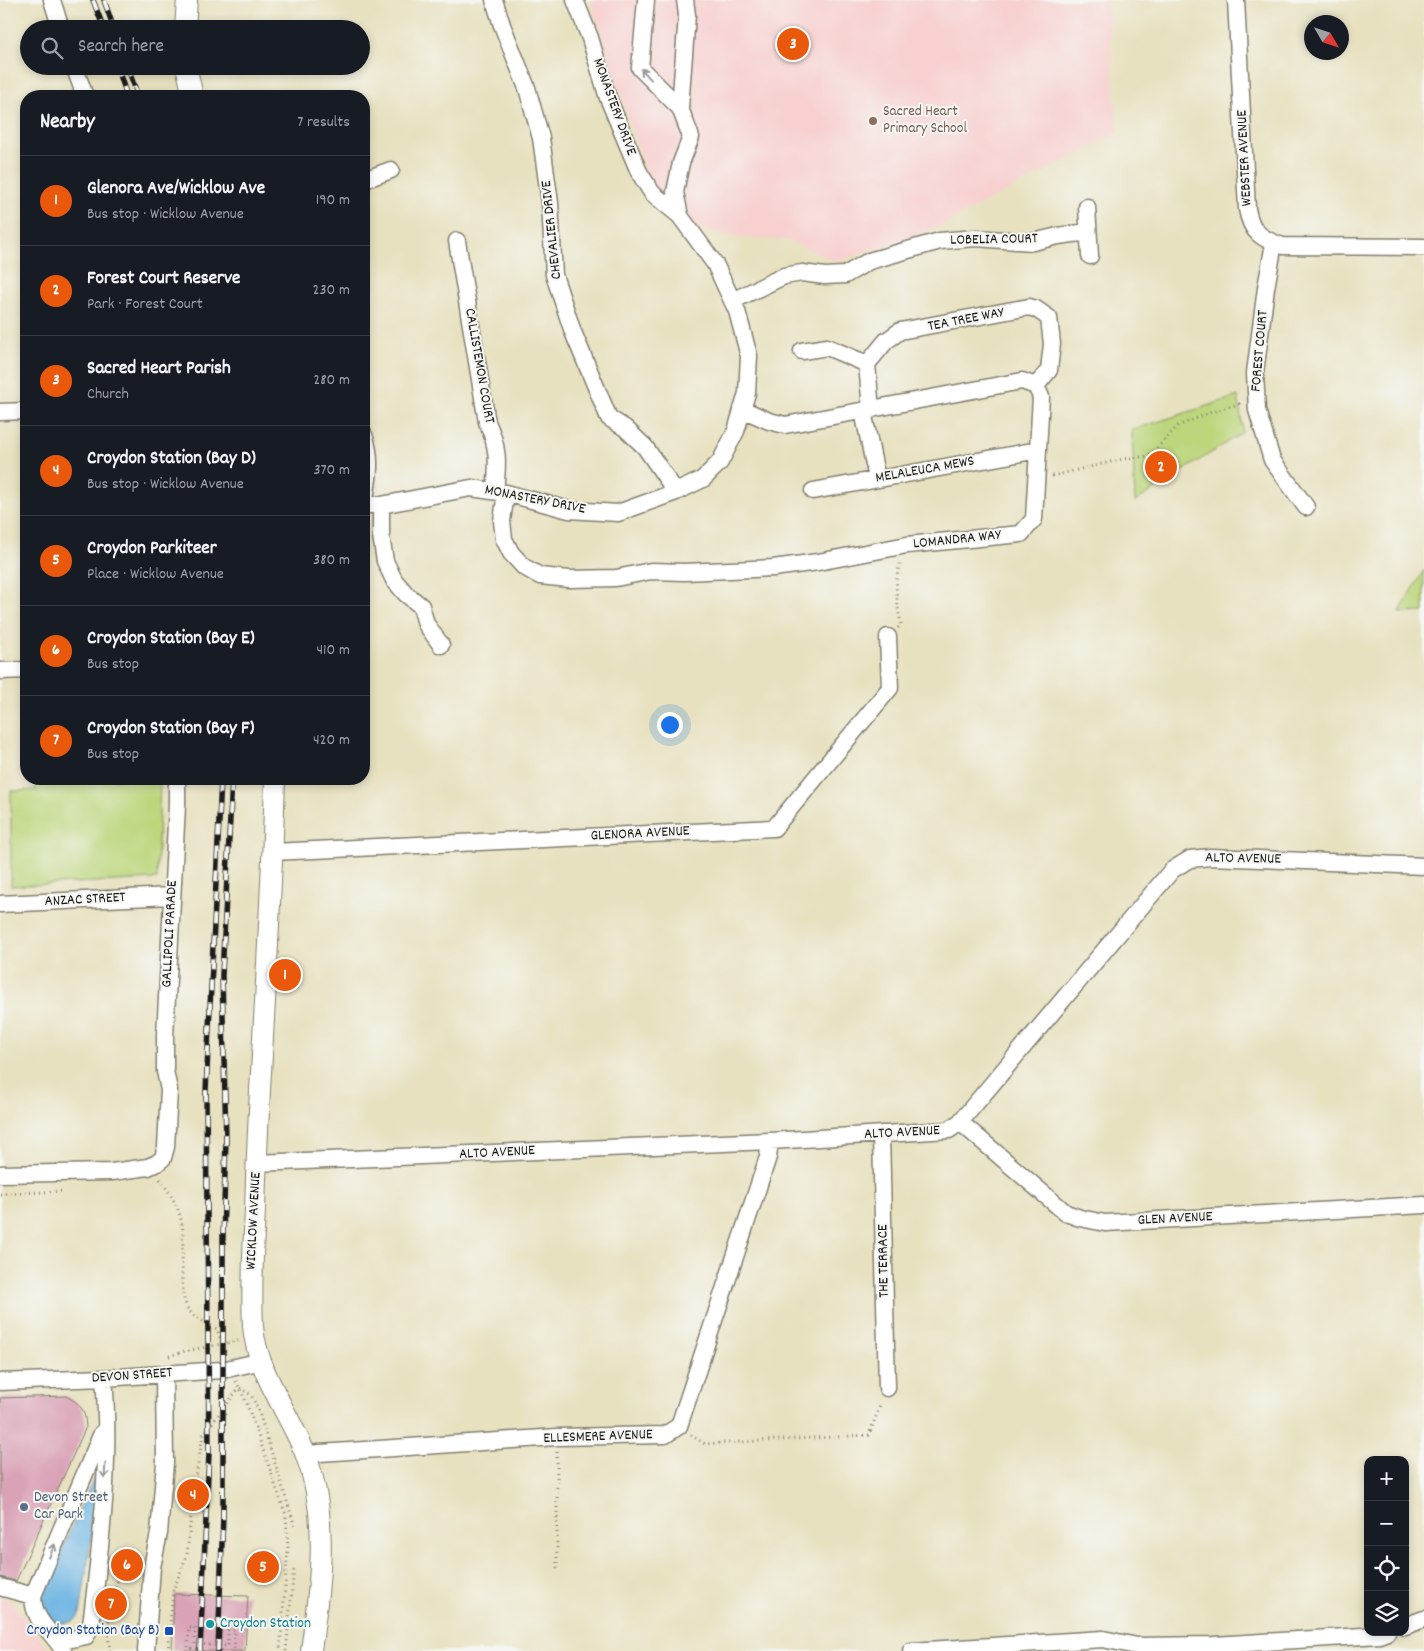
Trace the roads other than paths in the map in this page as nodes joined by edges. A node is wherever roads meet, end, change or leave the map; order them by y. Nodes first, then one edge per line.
1 (52, 0) edge
2 (188, 0) edge
3 (494, 0) edge
4 (575, 0) edge
5 (646, 0) edge
6 (686, 0) edge
7 (1236, 0) edge
8 (58, 20) edge
9 (186, 20) edge
10 (77, 75) edge
11 (188, 75) edge
12 (82, 90) edge
13 (192, 90) edge
14 (680, 108) junction
15 (391, 170) dead end
16 (370, 178) edge
17 (1087, 207) dead end
18 (680, 216) junction
19 (1088, 232) junction
20 (457, 241) dead end
21 (1274, 243) junction
22 (1424, 247) edge
23 (1090, 256) dead end
24 (732, 301) junction
25 (802, 352) dead end
26 (867, 364) junction
27 (1036, 386) junction
28 (742, 409) junction
29 (20, 410) edge
30 (867, 410) junction
31 (0, 412) edge
32 (1038, 450) junction
33 (877, 479) junction
34 (813, 491) dead end
35 (501, 492) junction
36 (676, 492) junction
37 (370, 505) edge
38 (381, 505) junction
39 (1306, 507) dead end
40 (888, 637) road end
41 (441, 645) dead end
42 (20, 670) edge
43 (0, 671) edge
44 (177, 785) edge
45 (275, 785) edge
46 (273, 852) junction
47 (1424, 866) edge
48 (171, 896) junction
49 (0, 904) edge
50 (960, 1122) junction
51 (881, 1134) junction
52 (770, 1141) junction
53 (256, 1164) junction
54 (0, 1174) edge
55 (1424, 1206) edge
56 (262, 1361) junction
57 (164, 1366) junction
58 (104, 1378) junction
59 (0, 1382) edge
60 (887, 1388) road end
61 (107, 1422) junction
62 (305, 1454) junction
63 (0, 1587) edge
64 (33, 1596) junction
65 (1424, 1619) edge
66 (1409, 1625) edge
67 (1364, 1636) edge
68 (1137, 1646) junction
69 (61, 1647) edge
70 (146, 1651) edge
71 (311, 1651) edge
72 (911, 1651) edge
73 (1121, 1651) edge

1 - 8 street
2 - 9 main road
3 - 36 street, CHEVALIER DRIVE
4 - 18 street, MONASTERY DRIVE
14 -> 5 street
6 - 14 street
7 - 21 street, WEBSTER AVENUE
10 - 12 street
11 - 13 main road
14 - 18 street
15 - 16 street
17 - 19 street
18 - 24 street, MONASTERY DRIVE
19 - 23 street
19 - 24 street, LOBELIA COURT
20 - 35 street, CALLISTEMON COURT
21 - 22 street, WEBSTER AVENUE
21 - 39 street, FOREST COURT
24 - 28 street, MONASTERY DRIVE
25 - 26 street
26 - 27 street, TEA TREE WAY
26 - 30 street
27 - 30 street
27 - 32 street, LOMANDRA WAY
28 - 30 street
28 - 36 street, MONASTERY DRIVE
29 - 31 street
30 - 33 street
32 - 33 street, MELALEUCA MEWS
32 - 35 street, LOMANDRA WAY
33 - 34 street, MELALEUCA MEWS
35 - 36 street, MONASTERY DRIVE
35 - 38 street, MONASTERY DRIVE
37 - 38 street, MONASTERY DRIVE
38 - 41 street
40 - 46 street, GLENORA AVENUE
42 - 43 street
44 - 48 street, GALLIPOLI PARADE
45 - 46 main road, WICKLOW AVENUE
46 - 53 main road, WICKLOW AVENUE
47 - 50 street, ALTO AVENUE
48 - 49 street, ANZAC STREET
48 - 54 street, GALLIPOLI PARADE
50 - 51 street, ALTO AVENUE
50 - 55 street, GLEN AVENUE
51 - 52 street, ALTO AVENUE
51 - 60 street, THE TERRACE
52 - 53 street, ALTO AVENUE
52 - 62 street, ELLESMERE AVENUE
53 - 56 main road, WICKLOW AVENUE
56 - 57 street, DEVON STREET
56 - 62 main road, WICKLOW AVENUE
57 - 58 street, DEVON STREET
57 - 70 street
58 - 59 street, DEVON STREET
58 - 61 street
64 -> 61 street
61 -> 69 street
62 - 71 main road, WICKLOW AVENUE
63 - 64 street
64 - 69 street
65 - 66 street
67 - 68 street
68 - 72 street
68 - 73 street

